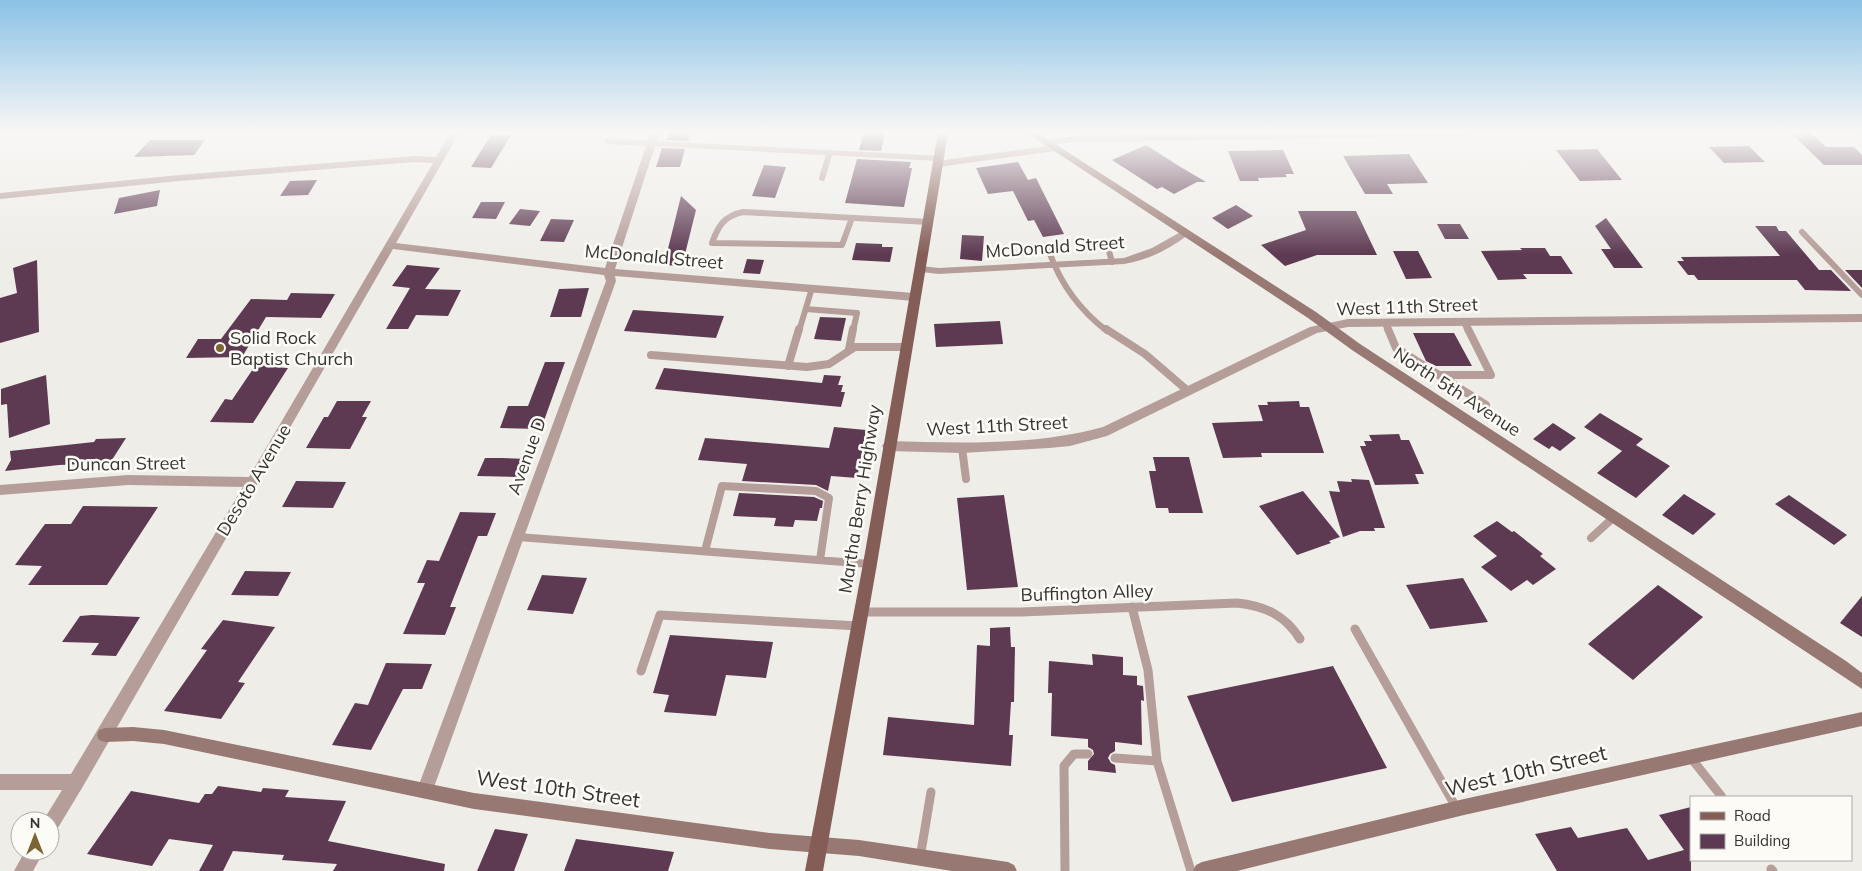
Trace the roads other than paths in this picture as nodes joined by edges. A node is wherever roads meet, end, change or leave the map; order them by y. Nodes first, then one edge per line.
1 (238, 174) edge
2 (432, 174) edge
3 (642, 174) edge
4 (823, 174) edge
5 (937, 174) edge
6 (1093, 174) edge
7 (822, 178) dead end
8 (0, 196) edge
9 (852, 218) junction
10 (929, 222) junction
11 (1802, 232) dead end
12 (1184, 233) junction
13 (1107, 244) dead end
14 (1047, 245) dead end
15 (391, 246) junction
16 (1112, 262) junction
17 (1052, 265) junction
18 (921, 269) junction
19 (609, 272) junction
20 (812, 288) junction
21 (1862, 295) edge
22 (914, 297) junction
23 (806, 309) junction
24 (1862, 318) edge
25 (1464, 322) junction
26 (1385, 323) junction
27 (1328, 327) junction
28 (906, 347) junction
29 (849, 349) junction
30 (651, 355) dead end
31 (788, 366) junction
32 (1439, 375) junction
33 (1188, 391) junction
34 (1486, 405) dead end
35 (888, 446) junction
36 (962, 448) junction
37 (966, 479) dead end
38 (253, 482) junction
39 (0, 490) edge
40 (1614, 517) junction
41 (518, 537) junction
42 (1591, 538) dead end
43 (705, 551) junction
44 (820, 560) junction
45 (870, 564) junction
46 (1132, 607) junction
47 (861, 612) junction
48 (859, 626) junction
49 (1355, 629) dead end
50 (1300, 639) dead end
51 (641, 671) dead end
52 (1862, 682) edge
53 (1862, 719) edge
54 (104, 735) junction
55 (1088, 754) dead end
56 (1115, 758) dead end
57 (1691, 758) junction
58 (1157, 762) junction
59 (0, 782) edge
60 (76, 782) junction
61 (425, 790) junction
62 (931, 792) dead end
63 (1721, 796) edge
64 (1457, 809) junction
65 (58, 811) edge
66 (819, 845) junction
67 (920, 858) junction
68 (814, 871) edge
69 (1008, 871) edge
70 (1065, 871) edge
71 (1191, 871) edge
72 (1202, 871) edge

1 - 8 street
2 - 15 street, Desoto Avenue
3 - 19 street, Avenue D
4 - 7 lane
5 - 10 main road, Martha Berry Highway
6 - 12 street, North 5th Avenue
9 - 9 lane
9 - 10 lane
10 - 18 main road, Martha Berry Highway
11 - 21 lane
12 - 16 street, McDonald Street
12 - 27 street, North 5th Avenue
13 - 16 lane
14 - 17 lane
15 - 19 street, McDonald Street
15 - 38 street, Desoto Avenue
16 - 17 street, McDonald Street
17 - 18 street, McDonald Street
17 - 33 lane
18 - 22 main road, Martha Berry Highway
19 - 20 street, McDonald Street
19 - 41 street, Avenue D
20 - 22 street, McDonald Street
20 - 23 lane
22 - 28 main road, Martha Berry Highway
23 - 29 lane
23 - 31 lane
24 - 25 street, West 11th Street
25 - 26 street, West 11th Street
25 - 32 lane
26 - 27 street, West 11th Street
26 - 32 lane
27 - 33 street, West 11th Street
27 - 40 street, North 5th Avenue
28 - 29 lane
28 - 35 main road, Martha Berry Highway
29 - 31 lane
30 - 31 lane
32 - 34 lane
33 - 36 street, West 11th Street
35 - 36 street, West 11th Street
35 - 45 main road, Martha Berry Highway
36 - 37 lane
38 - 39 street, Duncan Street
38 - 54 street, Desoto Avenue
40 - 42 lane
40 - 52 street, North 5th Avenue
41 - 43 lane
41 - 61 street, Avenue D
43 - 44 lane
43 - 44 lane
44 - 45 lane
45 - 47 main road, Martha Berry Highway
46 - 47 lane, Buffington Alley
46 - 50 lane, Buffington Alley
46 - 58 lane
47 - 48 main road, Martha Berry Highway
48 - 51 lane
48 - 66 main road, Martha Berry Highway
49 - 64 lane
53 - 57 street, West 10th Street
54 - 60 street, Desoto Avenue
54 - 61 street, West 10th Street
55 - 70 lane
56 - 58 lane
57 - 63 lane
57 - 64 street, West 10th Street
58 - 71 lane
59 - 60 street
60 - 65 street, Desoto Avenue
61 - 66 street, West 10th Street
62 - 67 lane
64 - 72 street, West 10th Street
66 - 67 street, West 10th Street
66 - 68 main road, Martha Berry Highway
67 - 69 street, West 10th Street

